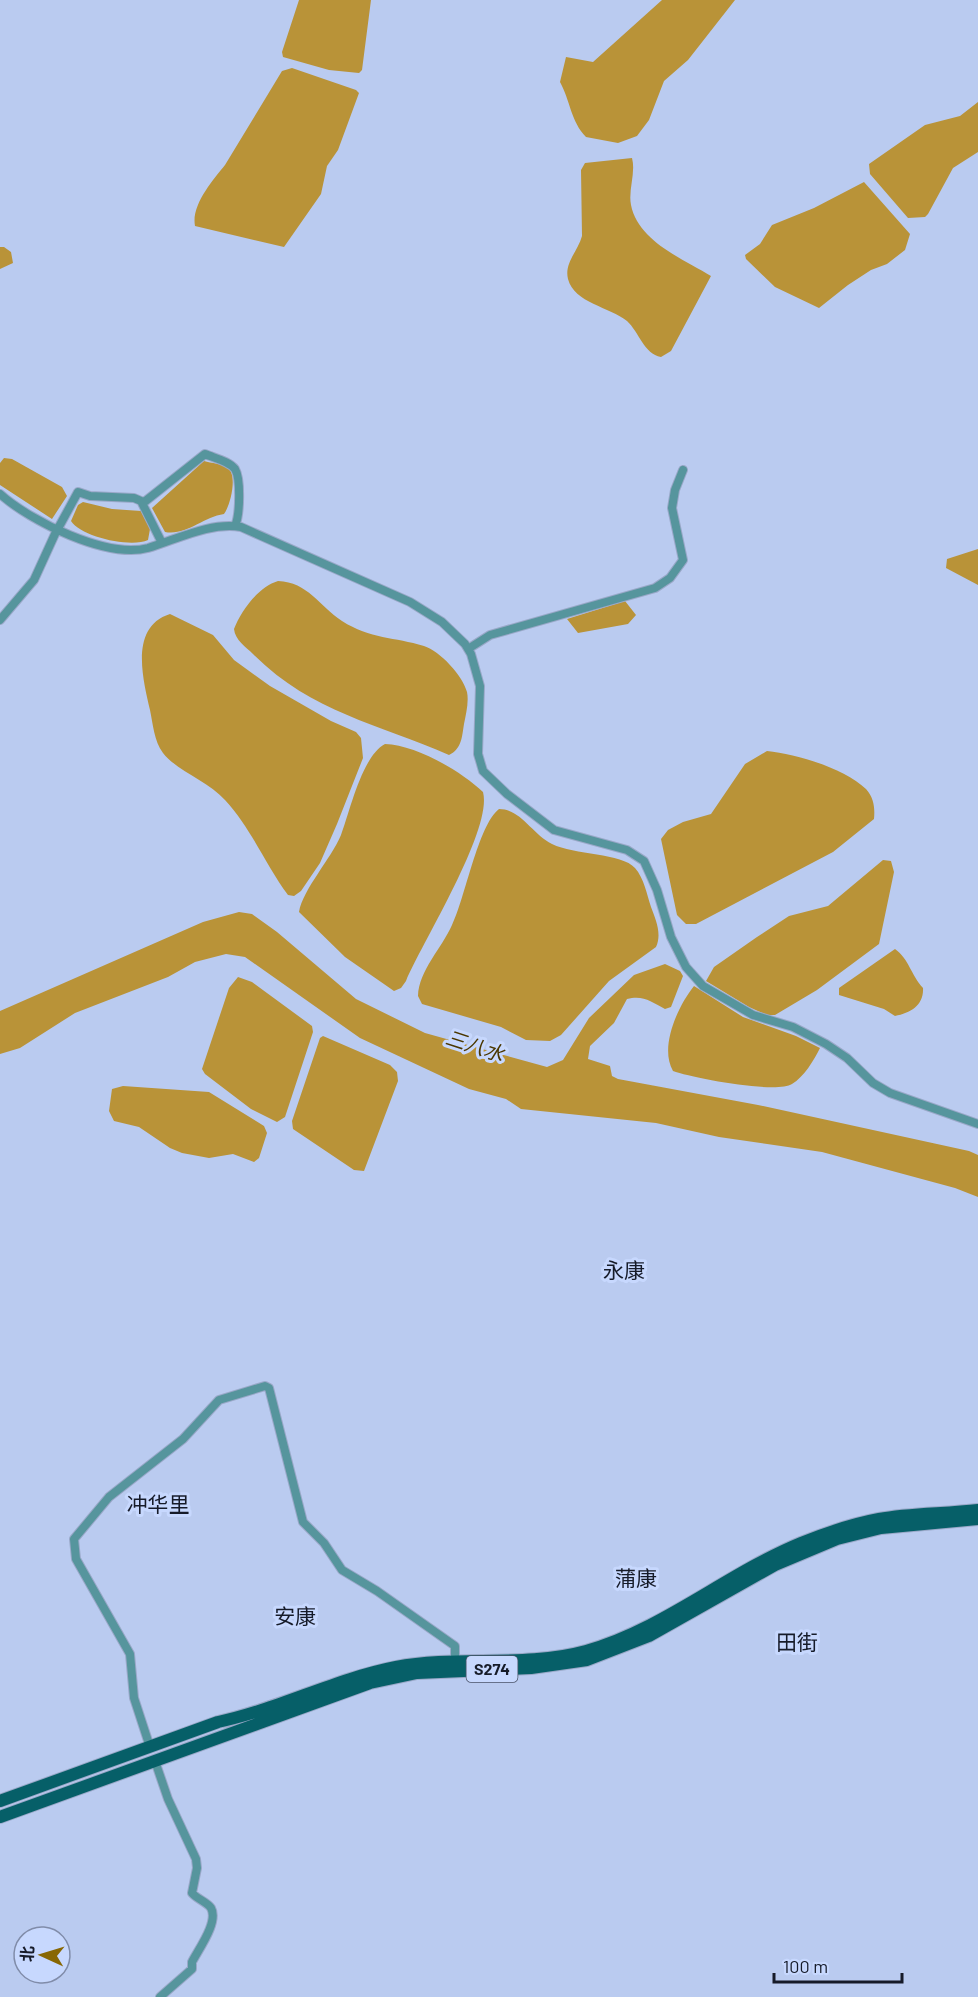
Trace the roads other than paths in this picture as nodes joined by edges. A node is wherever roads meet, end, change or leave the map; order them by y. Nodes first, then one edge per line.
1 (683, 470) dead end
2 (0, 494) edge
3 (143, 503) junction
4 (235, 526) junction
5 (58, 529) junction
6 (162, 543) junction
7 (0, 620) edge
8 (468, 649) junction
9 (978, 1124) edge
10 (978, 1509) edge
11 (978, 1519) edge
12 (455, 1661) junction
13 (150, 1746) junction
14 (154, 1761) junction
15 (0, 1801) edge
16 (0, 1817) edge
17 (160, 1997) edge

1 - 8 street
2 - 5 street
3 - 4 street
3 - 5 street
3 - 6 street
4 - 6 street
4 - 8 street
5 - 6 street
5 - 7 street
8 - 9 street
10 - 12 main road, S274
11 - 14 main road, S274
12 - 13 main road, S274
12 - 13 street
13 - 14 main road
13 - 15 main road, S274
14 - 16 main road, S274
14 - 17 street

